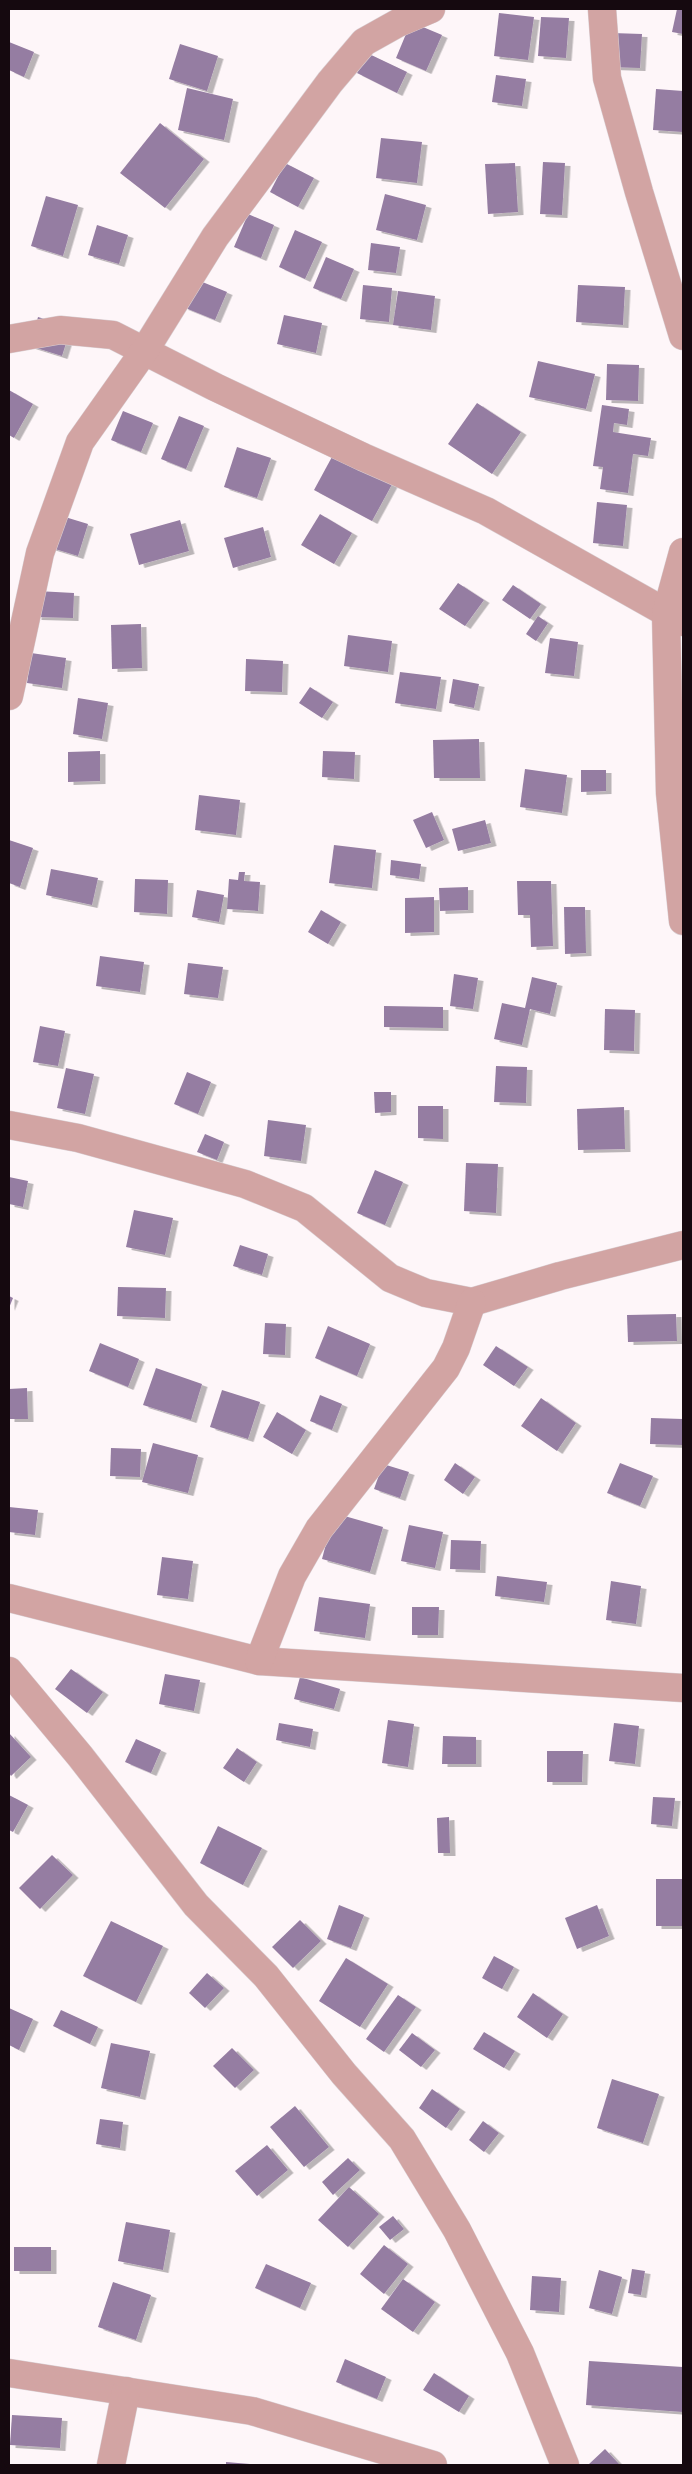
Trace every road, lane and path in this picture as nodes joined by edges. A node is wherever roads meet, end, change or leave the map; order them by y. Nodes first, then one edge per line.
1 (431, 9) edge
2 (602, 9) edge
3 (683, 336) edge
4 (9, 339) edge
5 (145, 350) junction
6 (683, 552) edge
7 (675, 618) edge
8 (9, 696) edge
9 (683, 921) edge
10 (9, 1125) edge
11 (683, 1245) edge
12 (472, 1302) junction
13 (9, 1598) edge
14 (259, 1661) junction
15 (9, 1671) edge
16 (683, 1688) edge
17 (9, 2373) edge
18 (126, 2391) junction
19 (110, 2465) edge
20 (433, 2465) edge
21 (565, 2465) edge

1 - 5 street
2 - 3 street
4 - 5 street
5 - 7 street
5 - 8 street
6 - 7 street
7 - 9 street
10 - 12 street
11 - 12 street
12 - 14 street
13 - 14 street
14 - 16 street
15 - 21 street
17 - 18 street
18 - 19 street
18 - 20 street

